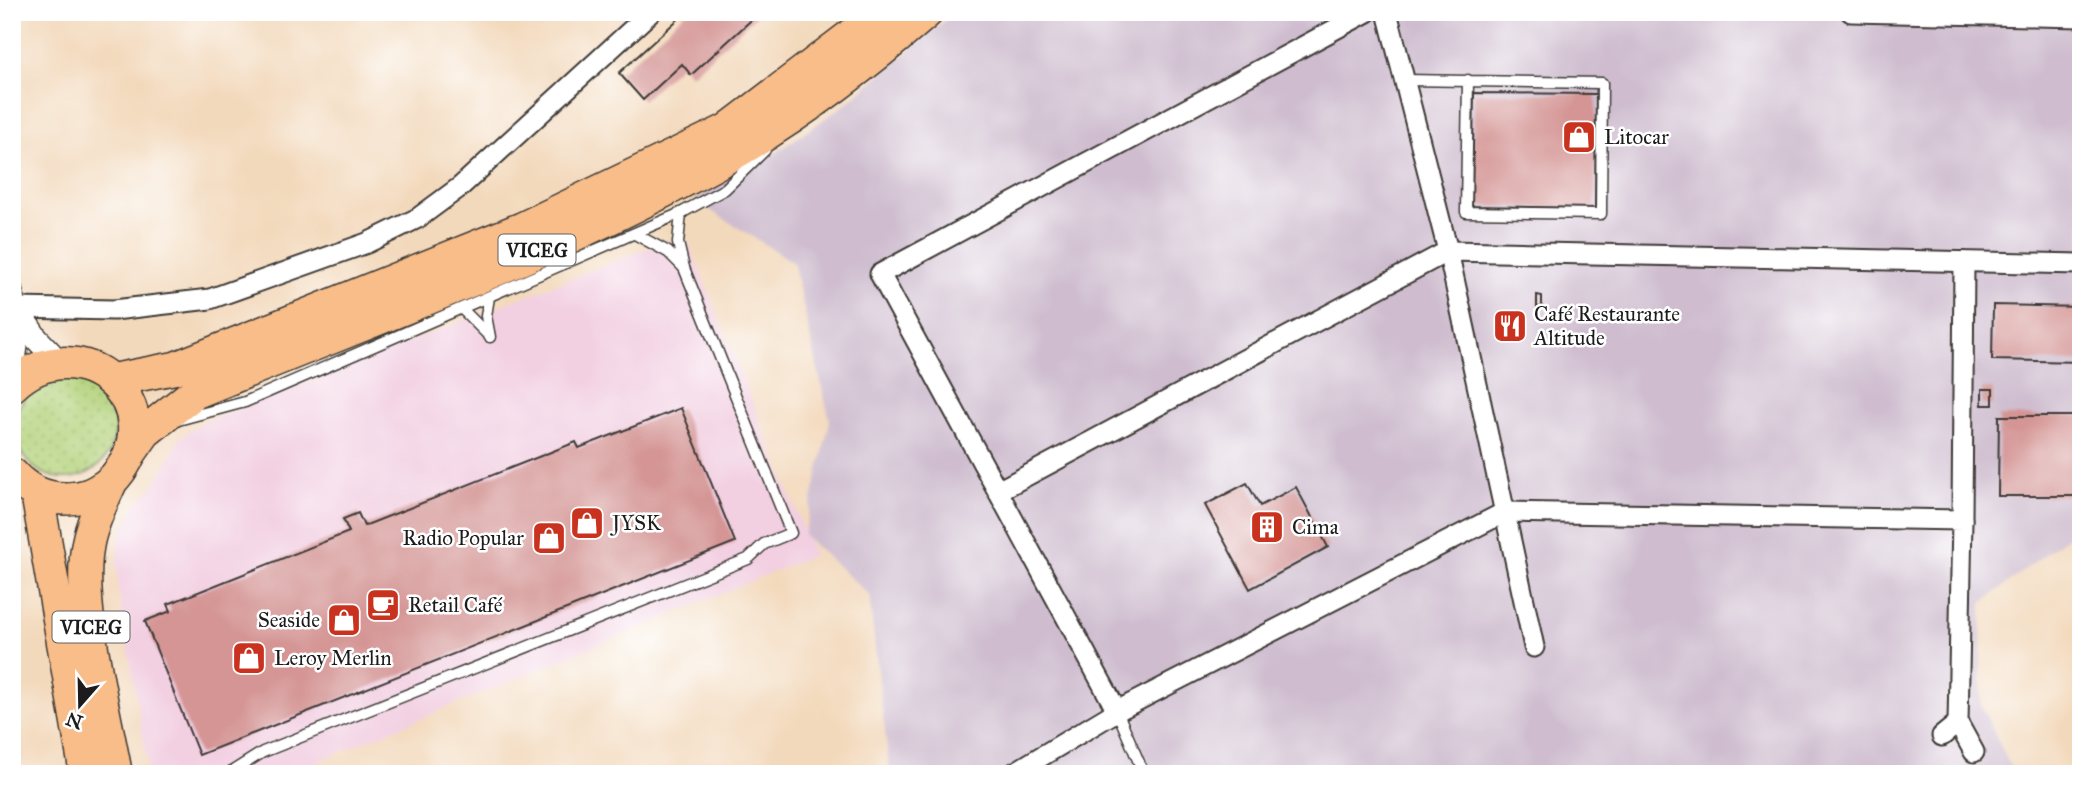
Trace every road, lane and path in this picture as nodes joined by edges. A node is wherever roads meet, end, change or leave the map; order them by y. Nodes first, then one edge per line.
1 (651, 12) edge
2 (882, 12) edge
3 (928, 12) edge
4 (1367, 12) edge
5 (1387, 12) edge
6 (1851, 12) edge
7 (2081, 17) edge
8 (1404, 79) junction
9 (1468, 80) junction
10 (816, 101) junction
11 (681, 213) junction
12 (635, 234) junction
13 (1448, 251) junction
14 (1964, 262) junction
15 (2081, 264) edge
16 (684, 268) junction
17 (489, 298) junction
18 (14, 300) edge
19 (462, 309) junction
20 (59, 362) junction
21 (12, 375) edge
22 (113, 380) junction
23 (12, 386) edge
24 (138, 442) junction
25 (12, 474) edge
26 (111, 482) junction
27 (998, 491) junction
28 (37, 494) junction
29 (1505, 512) junction
30 (1962, 520) junction
31 (1534, 647) dead end
32 (1117, 711) junction
33 (1958, 723) junction
34 (1942, 736) dead end
35 (1974, 752) dead end
36 (86, 774) edge
37 (116, 774) edge
38 (228, 774) edge
39 (1012, 774) edge
40 (1144, 774) edge

1 - 18 street
2 - 22 highway, VICEG
3 - 10 highway, VICEG
4 - 27 street
5 - 8 street
6 - 7 street
8 - 9 lane
8 - 13 street
9 - 9 lane
10 - 11 lane
10 - 24 highway, VICEG
11 - 12 lane
11 - 16 lane
12 - 16 lane
12 - 17 lane
13 - 14 street
13 - 27 street
13 - 29 street
14 - 15 street
14 - 30 street
16 - 38 lane
17 - 19 lane
17 - 19 lane
18 - 20 street
18 - 21 street
19 - 24 lane
20 - 22 highway
20 - 23 highway
22 - 24 highway
24 - 26 highway, VICEG
25 - 28 highway
26 - 28 highway
26 - 37 highway, VICEG
27 - 32 street
28 - 36 highway, VICEG
29 - 30 street
29 - 31 street
29 - 32 street
30 - 33 street
32 - 39 street
32 - 40 lane
33 - 34 street
33 - 35 street

